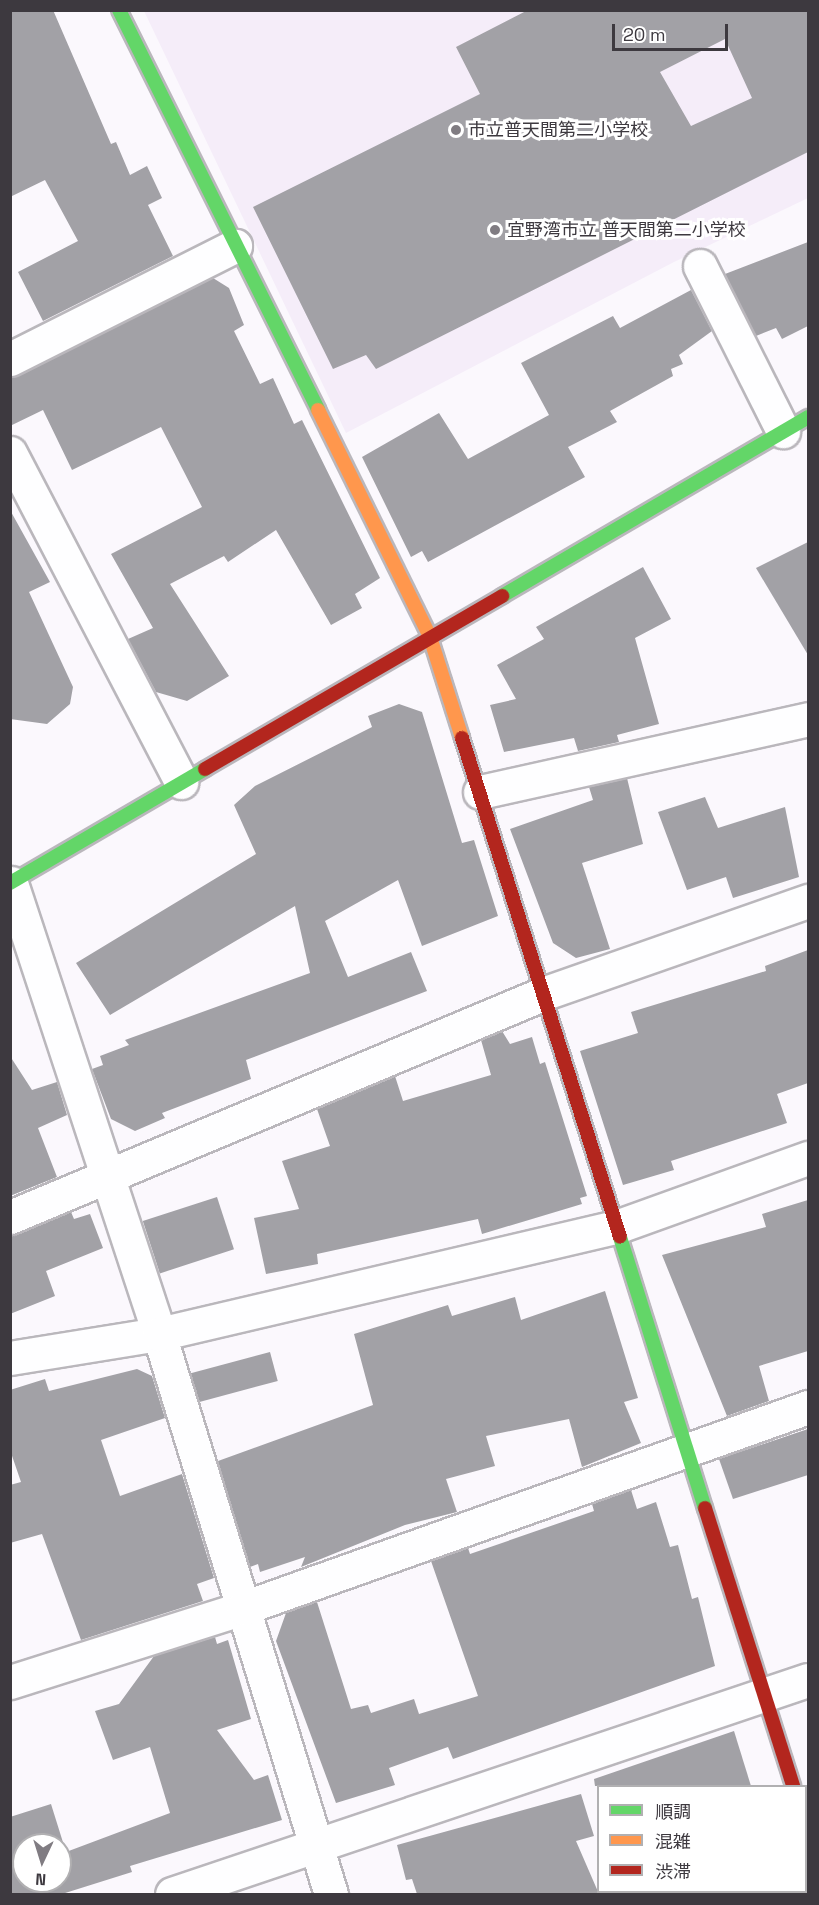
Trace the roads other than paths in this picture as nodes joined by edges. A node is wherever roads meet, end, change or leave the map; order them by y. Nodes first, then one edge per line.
1 (119, 10) edge
2 (235, 246) junction
3 (700, 266) dead end
4 (10, 359) edge
5 (796, 424) edge
6 (10, 453) edge
7 (430, 637) junction
8 (808, 719) edge
9 (181, 782) junction
10 (480, 792) junction
11 (11, 883) edge
12 (808, 902) edge
13 (545, 993) junction
14 (808, 1158) edge
15 (103, 1176) junction
16 (10, 1216) edge
17 (619, 1226) junction
18 (159, 1334) junction
19 (10, 1358) edge
20 (808, 1407) edge
21 (688, 1448) junction
22 (243, 1608) junction
23 (808, 1680) edge
24 (10, 1682) edge
25 (765, 1694) junction
26 (793, 1785) edge
27 (315, 1844) junction
28 (172, 1894) edge
29 (331, 1894) edge

1 - 2 street
2 - 4 street
2 - 7 street
3 - 5 street
5 - 7 street
6 - 9 street
7 - 9 street
7 - 10 street
8 - 10 street
9 - 11 street
10 - 13 street
11 - 15 street
12 - 13 street
13 - 15 street
13 - 17 street
14 - 17 street
15 - 16 street
15 - 18 street
17 - 18 street
17 - 21 street
18 - 19 street
18 - 22 street
20 - 21 street
21 - 22 street
21 - 25 street
22 - 24 street
22 - 27 street
23 - 25 street
25 - 26 street
25 - 27 street
27 - 28 street
27 - 29 street

